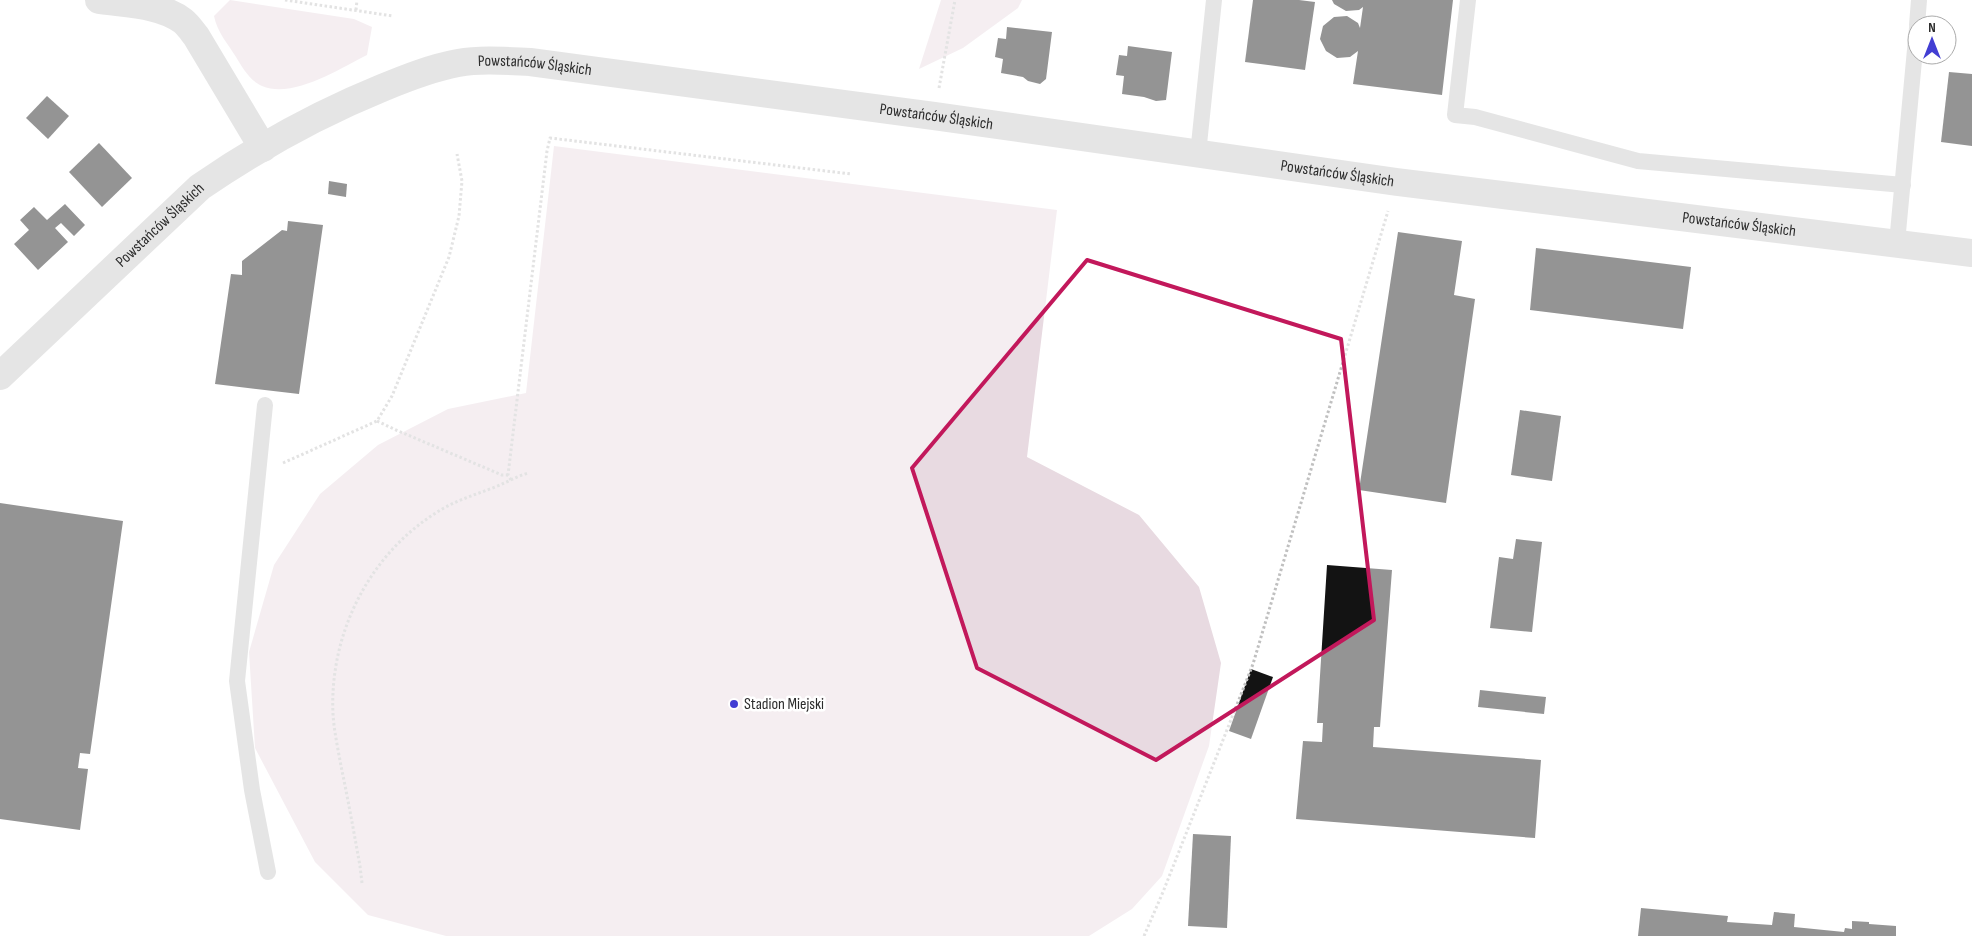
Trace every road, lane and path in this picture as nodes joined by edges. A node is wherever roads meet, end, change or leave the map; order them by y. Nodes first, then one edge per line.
1 (99, 0) edge
2 (285, 0) edge
3 (357, 0) edge
4 (955, 0) edge
5 (1214, 0) edge
6 (1468, 0) edge
7 (1919, 0) edge
8 (356, 10) junction
9 (1918, 15) edge
10 (393, 16) dead end
11 (1914, 65) edge
12 (934, 116) junction
13 (263, 148) junction
14 (457, 154) dead end
15 (1198, 154) junction
16 (851, 174) dead end
17 (1396, 182) junction
18 (1903, 185) junction
19 (1897, 243) junction
20 (1972, 253) edge
21 (0, 376) edge
22 (265, 405) dead end
23 (377, 420) junction
24 (528, 473) dead end
25 (258, 474) junction
26 (508, 475) junction
27 (511, 480) junction
28 (268, 872) dead end
29 (362, 882) dead end
30 (1144, 936) edge

1 - 13 street
2 - 8 path
3 - 8 path
4 - 12 path
5 - 15 lane
6 - 18 lane
7 - 9 lane
8 - 10 path
11 - 18 lane
12 - 13 street, Powstańców Śląskich
12 - 15 street, Powstańców Śląskich
13 - 21 street, Powstańców Śląskich
14 - 23 path
15 - 17 street, Powstańców Śląskich
16 - 26 path
17 - 19 street, Powstańców Śląskich
17 - 30 path
18 - 19 lane
19 - 20 street, Powstańców Śląskich
22 - 25 lane
23 - 25 path
23 - 26 path
24 - 27 path
25 - 28 lane
26 - 27 path
27 - 29 path

